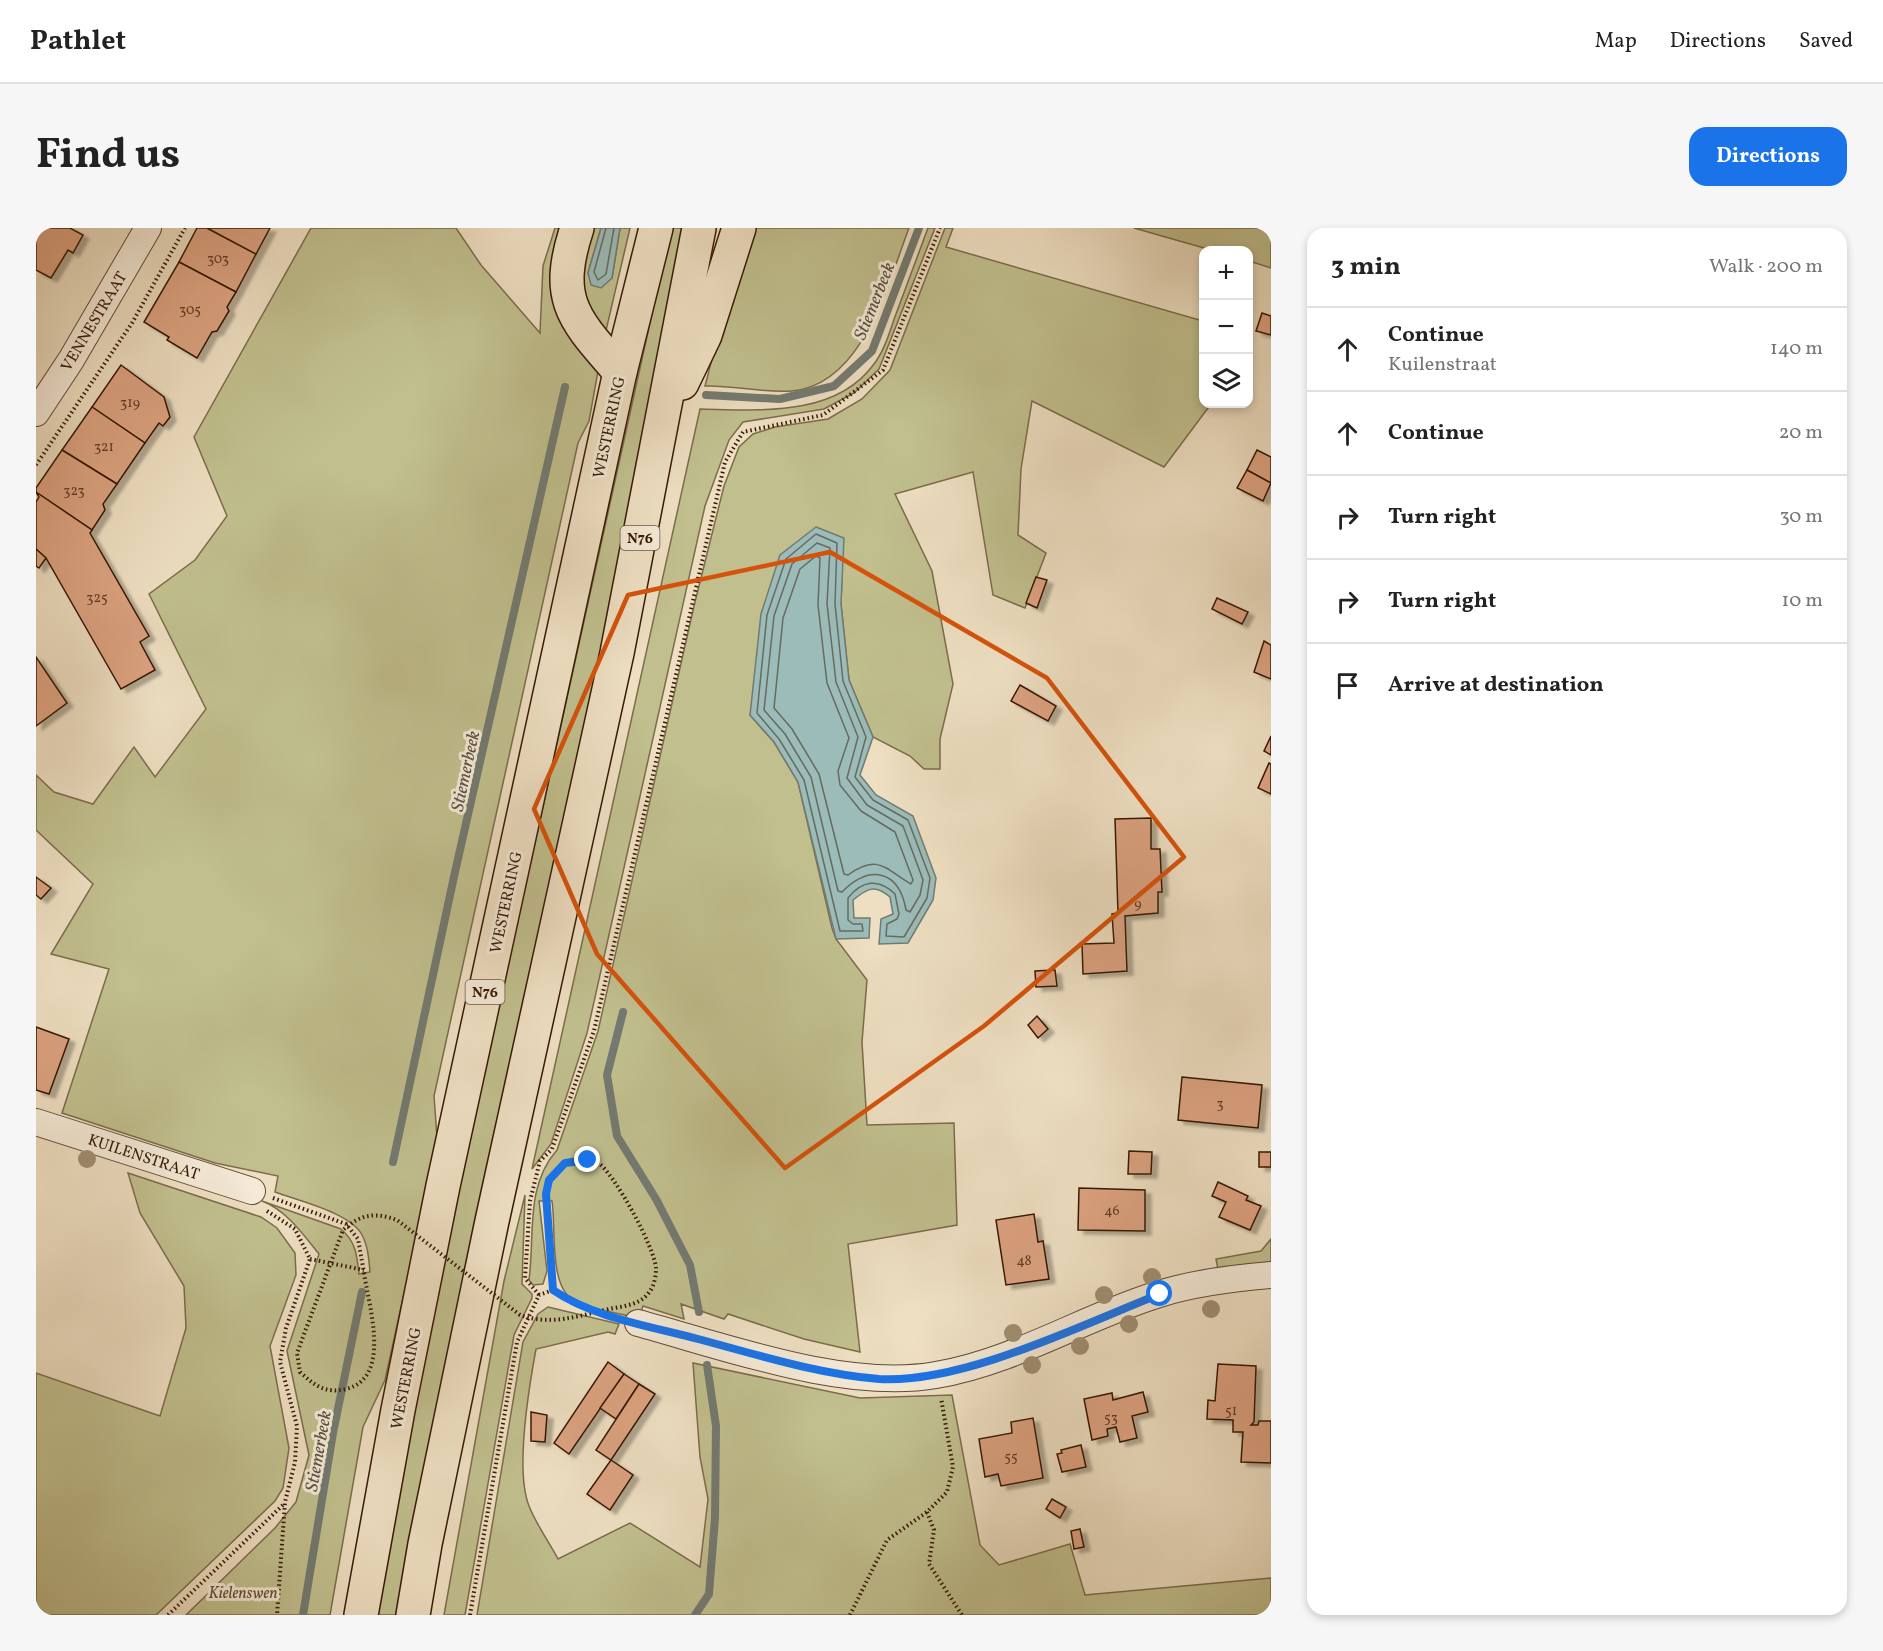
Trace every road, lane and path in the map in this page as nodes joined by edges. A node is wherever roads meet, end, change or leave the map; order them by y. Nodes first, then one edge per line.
1 (148, 228) edge
2 (185, 228) edge
3 (577, 228) edge
4 (740, 228) edge
5 (940, 228) edge
6 (655, 231) edge
7 (698, 234) edge
8 (620, 372) junction
9 (36, 413) edge
10 (664, 422) junction
11 (36, 465) edge
12 (36, 1122) edge
13 (261, 1194) junction
14 (310, 1259) junction
15 (364, 1271) junction
16 (1271, 1275) edge
17 (553, 1290) junction
18 (539, 1295) junction
19 (638, 1323) joint
20 (939, 1389) dead end
21 (285, 1502) junction
22 (927, 1512) junction
23 (168, 1615) edge
24 (277, 1615) edge
25 (361, 1615) edge
26 (413, 1615) edge
27 (470, 1615) edge
28 (850, 1615) edge
29 (962, 1615) edge

1 - 9 street, VENNESTRAAT
2 - 11 path
3 - 8 highway
4 - 10 highway
5 - 18 path
6 - 8 highway, WESTERRING / N76
7 - 10 highway, N76
8 - 25 highway, WESTERRING / N76
10 - 26 highway, N76
12 - 13 street, KUILENSTRAAT
13 - 14 path
13 - 15 path
14 - 15 path
14 - 21 path
15 - 17 path, bridge
16 - 19 street
17 - 18 path
17 - 19 path
18 - 27 path
20 - 22 path
21 - 23 path
21 - 24 path
22 - 28 path
22 - 29 path

